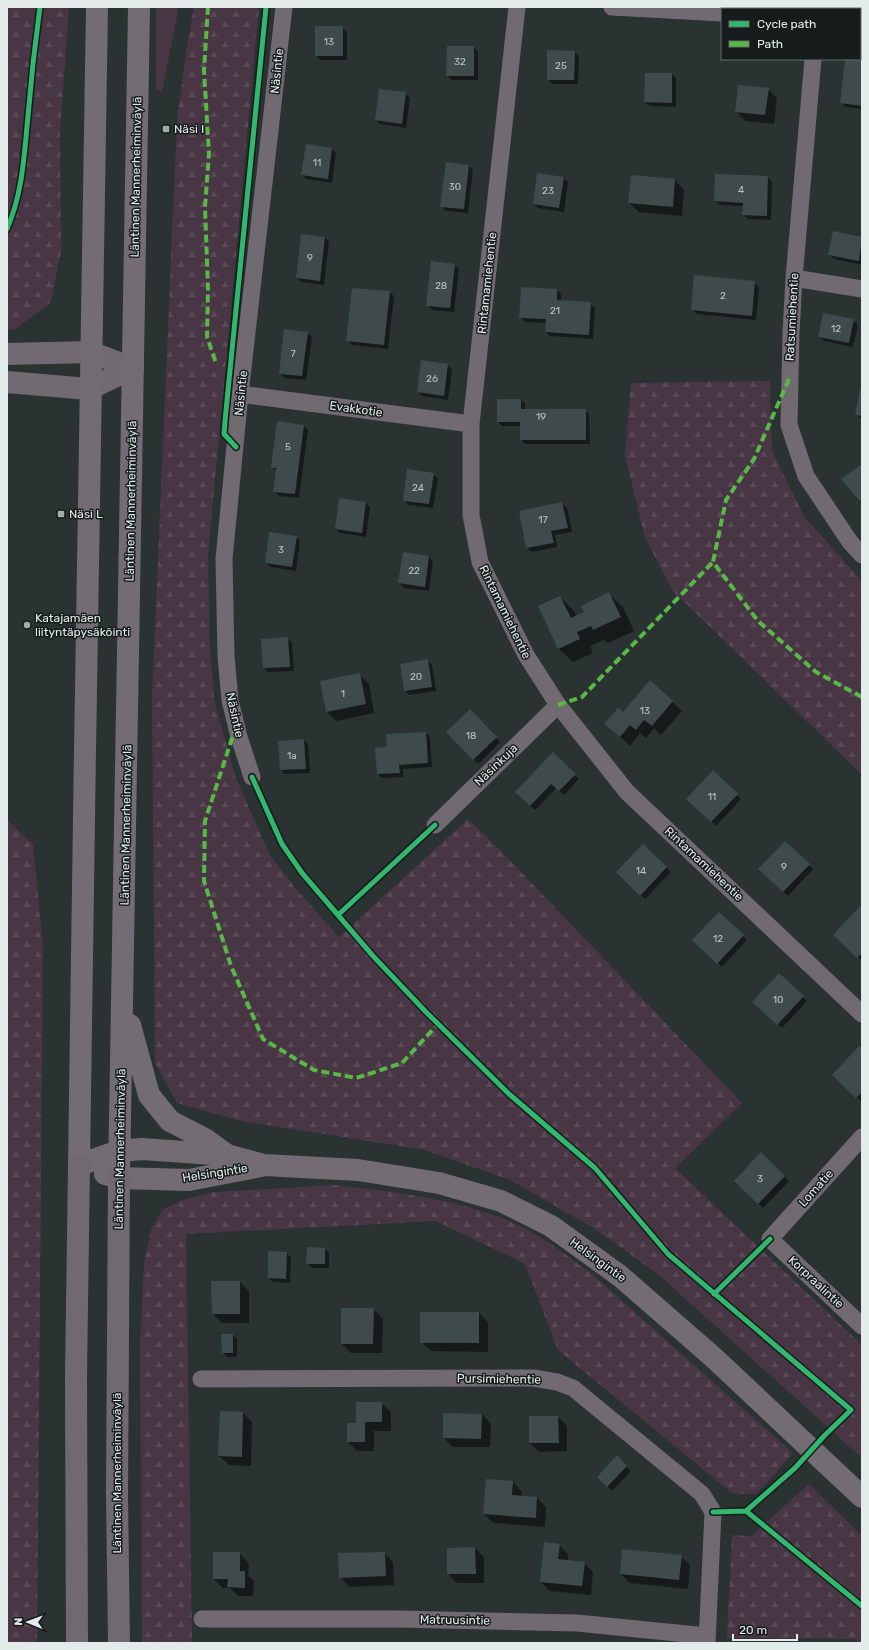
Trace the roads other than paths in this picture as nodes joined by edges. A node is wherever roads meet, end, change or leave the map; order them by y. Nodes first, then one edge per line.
1 (98, 7) edge
2 (139, 7) edge
3 (284, 7) edge
4 (517, 7) edge
5 (612, 7) edge
6 (721, 13) edge
7 (813, 60) edge
8 (794, 278) junction
9 (862, 289) edge
10 (90, 352) junction
11 (7, 354) edge
12 (133, 368) junction
13 (7, 382) edge
14 (89, 389) junction
15 (240, 394) junction
16 (471, 424) junction
17 (862, 556) edge
18 (558, 705) junction
19 (252, 777) dead end
20 (435, 825) dead end
21 (122, 997) junction
22 (862, 1014) edge
23 (862, 1137) edge
24 (119, 1151) junction
25 (227, 1155) junction
26 (79, 1165) junction
27 (264, 1165) junction
28 (119, 1178) junction
29 (770, 1239) joint
30 (862, 1326) edge
31 (201, 1379) dead end
32 (862, 1497) edge
33 (202, 1619) dead end
34 (707, 1639) edge
35 (77, 1643) edge
36 (119, 1643) edge

1 - 10 main road
2 - 12 main road, Läntinen Mannerheiminväylä
3 - 15 street, Näsintie
4 - 16 street, Rintamamiehentie
5 - 6 street
7 - 8 street, Ratsumiehentie
8 - 9 street
8 - 17 street, Ratsumiehentie
10 - 11 street
10 - 12 street
10 - 14 main road
12 - 14 street
12 - 21 main road, Läntinen Mannerheiminväylä
13 - 14 street
14 - 26 main road
15 - 16 street, Evakkotie
15 - 19 street, Näsintie
16 - 18 street, Rintamamiehentie
18 - 20 street, Näsinkuja
18 - 22 street, Rintamamiehentie
21 - 24 main road, Läntinen Mannerheiminväylä
21 - 25 main road, Helsingintie
23 - 29 street, Lomatie
24 - 25 main road, Helsingintie
24 - 26 main road, Helsingintie
24 - 28 main road, Läntinen Mannerheiminväylä
25 - 27 main road, Helsingintie
26 - 28 main road, Helsingintie
26 - 35 main road
27 - 28 main road, Helsingintie
27 - 32 main road, Helsingintie
28 - 36 main road, Läntinen Mannerheiminväylä
29 - 30 street, Korpraalintie
31 - 34 street, Pursimiehentie
33 - 34 street, Matruusintie

